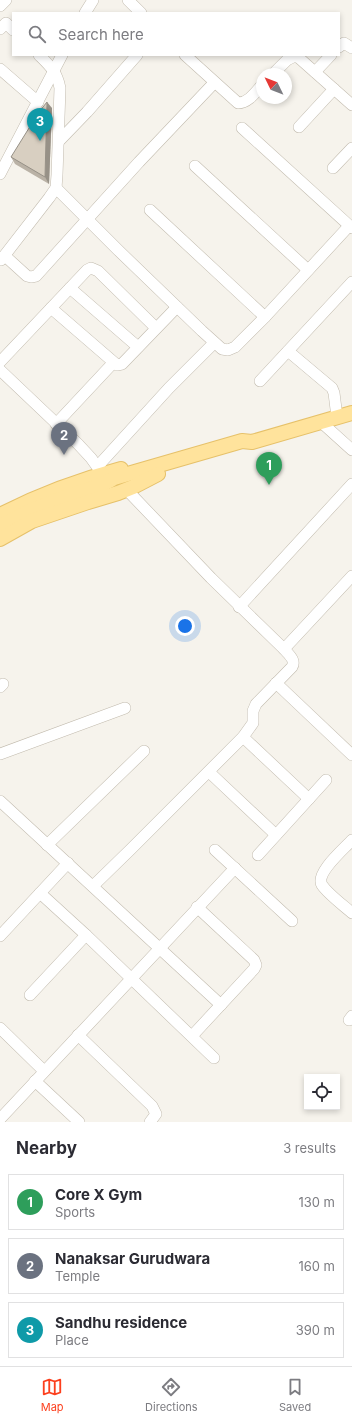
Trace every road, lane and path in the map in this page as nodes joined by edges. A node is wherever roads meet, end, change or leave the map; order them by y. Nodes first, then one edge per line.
1 (6, 0) edge
2 (93, 0) edge
3 (128, 0) edge
4 (0, 6) edge
5 (86, 12) edge
6 (140, 12) edge
7 (340, 46) edge
8 (352, 48) edge
9 (40, 56) edge
10 (61, 56) edge
11 (136, 56) edge
12 (186, 56) edge
13 (330, 56) edge
14 (279, 68) edge
15 (0, 69) edge
16 (54, 70) junction
17 (315, 72) junction
18 (214, 83) junction
19 (334, 89) junction
20 (256, 91) edge
21 (38, 102) junction
22 (352, 105) edge
23 (299, 127) dead end
24 (242, 128) dead end
25 (59, 141) junction
26 (352, 148) edge
27 (195, 166) dead end
28 (333, 168) dead end
29 (0, 174) edge
30 (56, 188) junction
31 (150, 210) dead end
32 (87, 218) junction
33 (351, 227) edge
34 (2, 258) edge
35 (308, 270) junction
36 (352, 282) edge
37 (70, 288) junction
38 (177, 307) junction
39 (51, 308) junction
40 (265, 316) junction
41 (156, 328) junction
42 (214, 343) junction
43 (138, 347) junction
44 (288, 351) junction
45 (0, 362) edge
46 (113, 363) junction
47 (0, 370) edge
48 (260, 381) dead end
49 (352, 413) edge
50 (337, 417) junction
51 (321, 422) junction
52 (56, 424) junction
53 (352, 450) edge
54 (157, 470) junction
55 (102, 475) junction
56 (352, 484) edge
57 (127, 490) junction
58 (0, 515) edge
59 (0, 528) edge
60 (0, 539) edge
61 (352, 576) edge
62 (239, 607) junction
63 (284, 649) junction
64 (276, 683) junction
65 (125, 708) dead end
66 (243, 737) junction
67 (144, 751) dead end
68 (0, 754) edge
69 (352, 755) edge
70 (208, 772) junction
71 (326, 780) dead end
72 (309, 799) junction
73 (0, 801) edge
74 (276, 835) junction
75 (352, 840) edge
76 (47, 845) junction
77 (215, 850) dead end
78 (258, 855) dead end
79 (68, 863) junction
80 (236, 868) junction
81 (93, 886) junction
82 (40, 893) junction
83 (198, 907) junction
84 (352, 913) edge
85 (292, 921) dead end
86 (86, 935) junction
87 (0, 936) edge
88 (160, 947) junction
89 (131, 978) junction
90 (30, 995) dead end
91 (221, 1005) junction
92 (0, 1028) edge
93 (78, 1035) junction
94 (192, 1036) junction
95 (214, 1058) dead end
96 (44, 1071) junction
97 (35, 1081) junction
98 (0, 1119) edge
99 (79, 1122) edge
100 (150, 1122) edge

1 - 4 street
2 - 5 street
3 - 6 street
7 - 8 street
9 - 16 street
10 - 16 street
11 - 25 street
12 - 18 street
13 - 17 street
14 - 17 street
15 - 21 street
16 - 21 street
16 - 25 street
17 - 19 street
18 - 20 street
18 - 32 street
19 - 22 street
19 - 23 street
21 - 29 street
24 - 33 street
25 - 30 street
26 - 28 street
27 - 35 street
30 - 32 street
30 - 34 street
31 - 40 street
32 - 34 street
32 - 38 street
33 - 35 street
35 - 40 street
36 - 44 street
37 - 39 street
37 - 41 street
37 - 43 street
38 - 41 street
38 - 42 street
39 - 45 street
39 - 46 street
40 - 42 street
41 - 43 street
42 - 55 street
43 - 46 street
44 - 48 street
44 - 50 street
46 - 52 street
47 - 52 street
49 - 50 main road
50 - 51 main road
51 - 53 street
51 - 54 main road
52 - 55 street
54 - 55 main road
54 - 57 main road
55 - 58 main road
55 - 59 main road
56 - 62 street
57 - 60 main road
57 - 62 street
61 - 63 street
62 - 63 street
63 - 64 street
64 - 66 street
64 - 69 street
65 - 68 street
66 - 70 street
66 - 72 street
67 - 76 street
70 - 74 street
70 - 81 street
71 - 72 street
72 - 74 street
73 - 76 street
74 - 78 street
75 - 84 street
76 - 79 street
77 - 80 street
79 - 81 street
79 - 82 street
80 - 83 street
80 - 85 street
81 - 88 street
82 - 86 street
82 - 87 street
83 - 88 street
83 - 91 street
86 - 89 street
86 - 90 street
88 - 89 street
88 - 91 street
89 - 93 street
89 - 94 street
91 - 94 street
92 - 96 street
93 - 96 street
93 - 100 street
94 - 95 street
96 - 97 street
97 - 98 street
97 - 99 street

